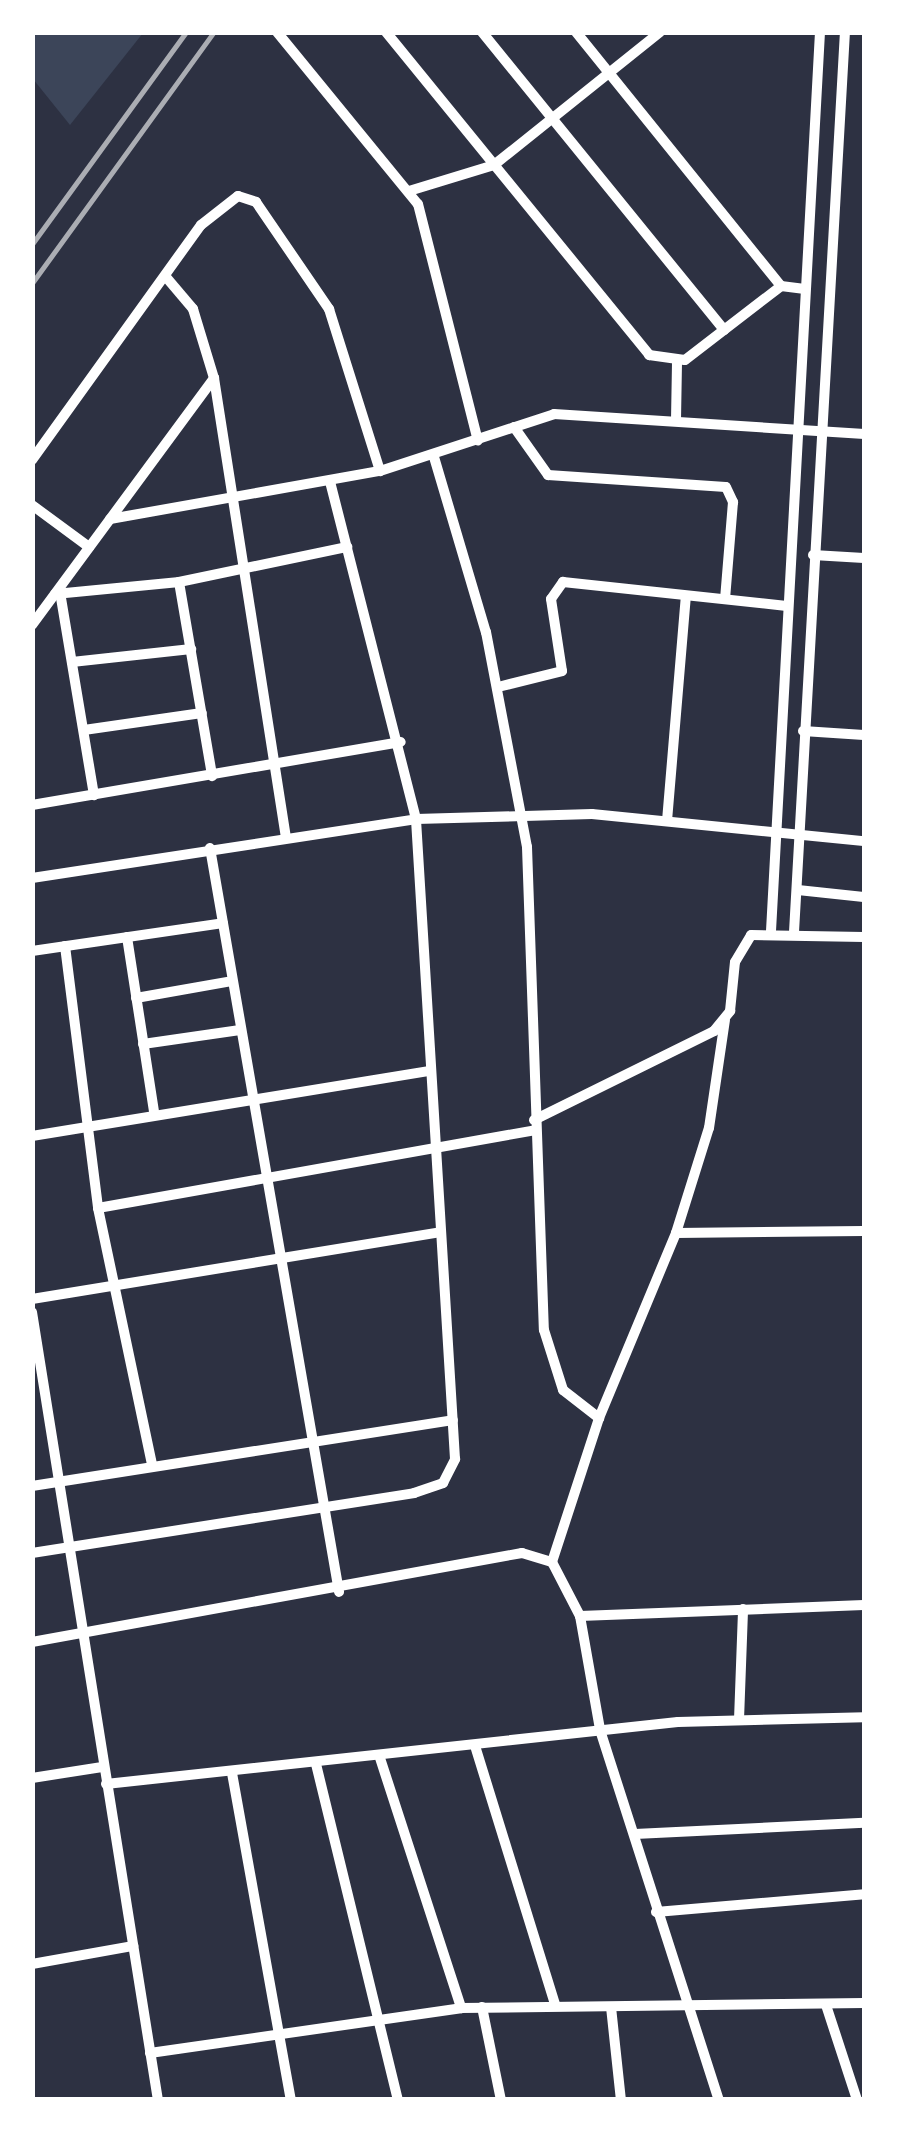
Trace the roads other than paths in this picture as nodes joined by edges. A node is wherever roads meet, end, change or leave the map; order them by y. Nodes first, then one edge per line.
1 (277, 32) edge
2 (386, 32) edge
3 (482, 32) edge
4 (576, 32) edge
5 (660, 32) edge
6 (820, 32) edge
7 (845, 32) edge
8 (606, 74) junction
9 (551, 116) junction
10 (494, 164) junction
11 (409, 191) junction
12 (166, 277) junction
13 (781, 286) junction
14 (804, 288) junction
15 (724, 330) junction
16 (677, 362) junction
17 (214, 378) junction
18 (676, 420) junction
19 (514, 427) junction
20 (799, 429) junction
21 (823, 431) junction
22 (864, 434) edge
23 (478, 441) junction
24 (434, 457) junction
25 (32, 460) edge
26 (380, 471) junction
27 (330, 482) junction
28 (233, 496) junction
29 (32, 505) edge
30 (110, 519) junction
31 (347, 547) junction
32 (89, 548) junction
33 (813, 556) junction
34 (864, 558) edge
35 (244, 570) junction
36 (180, 582) junction
37 (58, 596) junction
38 (686, 596) junction
39 (725, 599) junction
40 (787, 606) junction
41 (32, 625) edge
42 (190, 650) junction
43 (72, 662) junction
44 (498, 688) junction
45 (202, 714) junction
46 (84, 730) junction
47 (803, 731) junction
48 (864, 735) edge
49 (401, 742) junction
50 (275, 766) junction
51 (212, 776) junction
52 (94, 795) junction
53 (32, 806) edge
54 (523, 818) junction
55 (416, 819) junction
56 (667, 821) junction
57 (776, 832) junction
58 (800, 834) junction
59 (286, 836) junction
60 (864, 840) edge
61 (210, 848) junction
62 (32, 878) edge
63 (798, 890) junction
64 (864, 897) edge
65 (223, 922) junction
66 (770, 931) junction
67 (794, 932) junction
68 (127, 936) junction
69 (864, 937) edge
70 (64, 946) junction
71 (32, 951) edge
72 (232, 981) junction
73 (136, 998) junction
74 (725, 1020) junction
75 (240, 1030) junction
76 (143, 1044) junction
77 (430, 1071) junction
78 (251, 1098) junction
79 (154, 1112) junction
80 (534, 1125) junction
81 (86, 1126) junction
82 (32, 1136) edge
83 (437, 1148) junction
84 (263, 1180) junction
85 (98, 1208) junction
86 (864, 1231) edge
87 (441, 1232) junction
88 (676, 1234) junction
89 (280, 1262) junction
90 (114, 1284) junction
91 (32, 1300) edge
92 (32, 1312) edge
93 (599, 1418) junction
94 (454, 1420) junction
95 (310, 1442) junction
96 (152, 1466) junction
97 (57, 1482) junction
98 (32, 1486) edge
99 (320, 1508) junction
100 (70, 1547) junction
101 (32, 1553) edge
102 (552, 1562) junction
103 (339, 1592) junction
104 (864, 1604) edge
105 (742, 1609) junction
106 (580, 1616) junction
107 (82, 1634) junction
108 (32, 1642) edge
109 (864, 1717) edge
110 (739, 1720) junction
111 (600, 1730) junction
112 (476, 1749) junction
113 (380, 1758) junction
114 (316, 1764) junction
115 (102, 1767) junction
116 (232, 1773) junction
117 (32, 1778) edge
118 (106, 1784) junction
119 (864, 1823) edge
120 (634, 1834) junction
121 (864, 1894) edge
122 (656, 1912) junction
123 (133, 1946) junction
124 (32, 1964) edge
125 (864, 2003) edge
126 (555, 2004) junction
127 (826, 2005) junction
128 (482, 2006) junction
129 (687, 2006) junction
130 (611, 2007) junction
131 (460, 2008) junction
132 (378, 2014) junction
133 (284, 2028) junction
134 (150, 2053) junction
135 (158, 2100) edge
136 (291, 2100) edge
137 (398, 2100) edge
138 (500, 2100) edge
139 (622, 2100) edge
140 (719, 2100) edge
141 (857, 2100) edge

1 - 11 street
2 - 10 street
3 - 9 street
4 - 8 street
5 - 8 street
6 - 14 street
7 - 21 street
8 - 9 street
8 - 13 street
9 - 10 street
9 - 15 street
10 - 11 street
10 - 16 street
11 - 23 street
12 - 17 street
12 - 25 street
12 - 26 street
13 - 14 street
13 - 15 street
14 - 20 street
15 - 16 street
16 - 18 street
17 - 28 street
17 - 30 street
18 - 19 street
18 - 20 street
19 - 23 street
19 - 39 street
20 - 21 street
20 - 40 street
21 - 22 street
21 - 33 street
23 - 24 street
24 - 26 street
24 - 44 street
26 - 27 street
27 - 28 street
27 - 31 street
28 - 30 street
28 - 35 street
29 - 32 street
30 - 32 street
31 - 35 street
31 - 49 street
32 - 37 street
33 - 34 street
33 - 47 street
35 - 36 street
35 - 50 street
36 - 37 street
36 - 42 street
37 - 41 street
37 - 43 street
38 - 39 street
38 - 44 street
38 - 56 street
39 - 40 street
40 - 57 street
42 - 43 street
42 - 45 street
43 - 46 street
44 - 54 street
45 - 46 street
45 - 51 street
46 - 52 street
47 - 48 street
47 - 58 street
49 - 50 street
49 - 55 street
50 - 51 street
50 - 59 street
51 - 52 street
52 - 53 street
54 - 55 street
54 - 56 street
54 - 80 street
55 - 59 street
55 - 77 street
56 - 57 street
57 - 58 street
57 - 66 street
58 - 60 street
58 - 63 street
59 - 61 street
61 - 62 street
61 - 65 street
63 - 64 street
63 - 67 street
65 - 68 street
65 - 72 street
66 - 67 street
66 - 74 street
67 - 69 street
68 - 70 street
68 - 73 street
70 - 71 street
70 - 81 street
72 - 73 street
72 - 75 street
73 - 76 street
74 - 80 street
74 - 88 street
75 - 76 street
75 - 78 street
76 - 79 street
77 - 78 street
77 - 83 street
78 - 79 street
78 - 84 street
79 - 81 street
80 - 83 street
80 - 93 street
81 - 82 street
81 - 85 street
83 - 84 street
83 - 87 street
84 - 85 street
84 - 89 street
85 - 90 street
86 - 88 street
87 - 89 street
87 - 94 street
88 - 93 street
89 - 90 street
89 - 95 street
90 - 91 street
90 - 96 street
92 - 97 street
93 - 102 street
94 - 95 street
94 - 99 street
95 - 96 street
95 - 99 street
96 - 97 street
97 - 98 street
97 - 100 street
99 - 100 street
99 - 103 street
100 - 101 street
100 - 107 street
102 - 103 street
102 - 106 street
103 - 107 street
104 - 105 street
105 - 106 street
105 - 110 street
106 - 111 street
107 - 108 street
107 - 115 street
109 - 110 street
110 - 111 street
111 - 112 street
111 - 120 street
112 - 113 street
112 - 126 street
113 - 114 street
113 - 131 street
114 - 116 street
114 - 132 street
115 - 117 street
115 - 118 street
116 - 118 street
116 - 133 street
118 - 123 street
119 - 120 street
120 - 122 street
121 - 122 street
122 - 129 street
123 - 124 street
123 - 134 street
125 - 127 street
126 - 128 street
126 - 130 street
127 - 129 street
127 - 141 street
128 - 131 street
128 - 138 street
129 - 130 street
129 - 140 street
130 - 139 street
131 - 132 street
132 - 133 street
132 - 137 street
133 - 134 street
133 - 136 street
134 - 135 street

